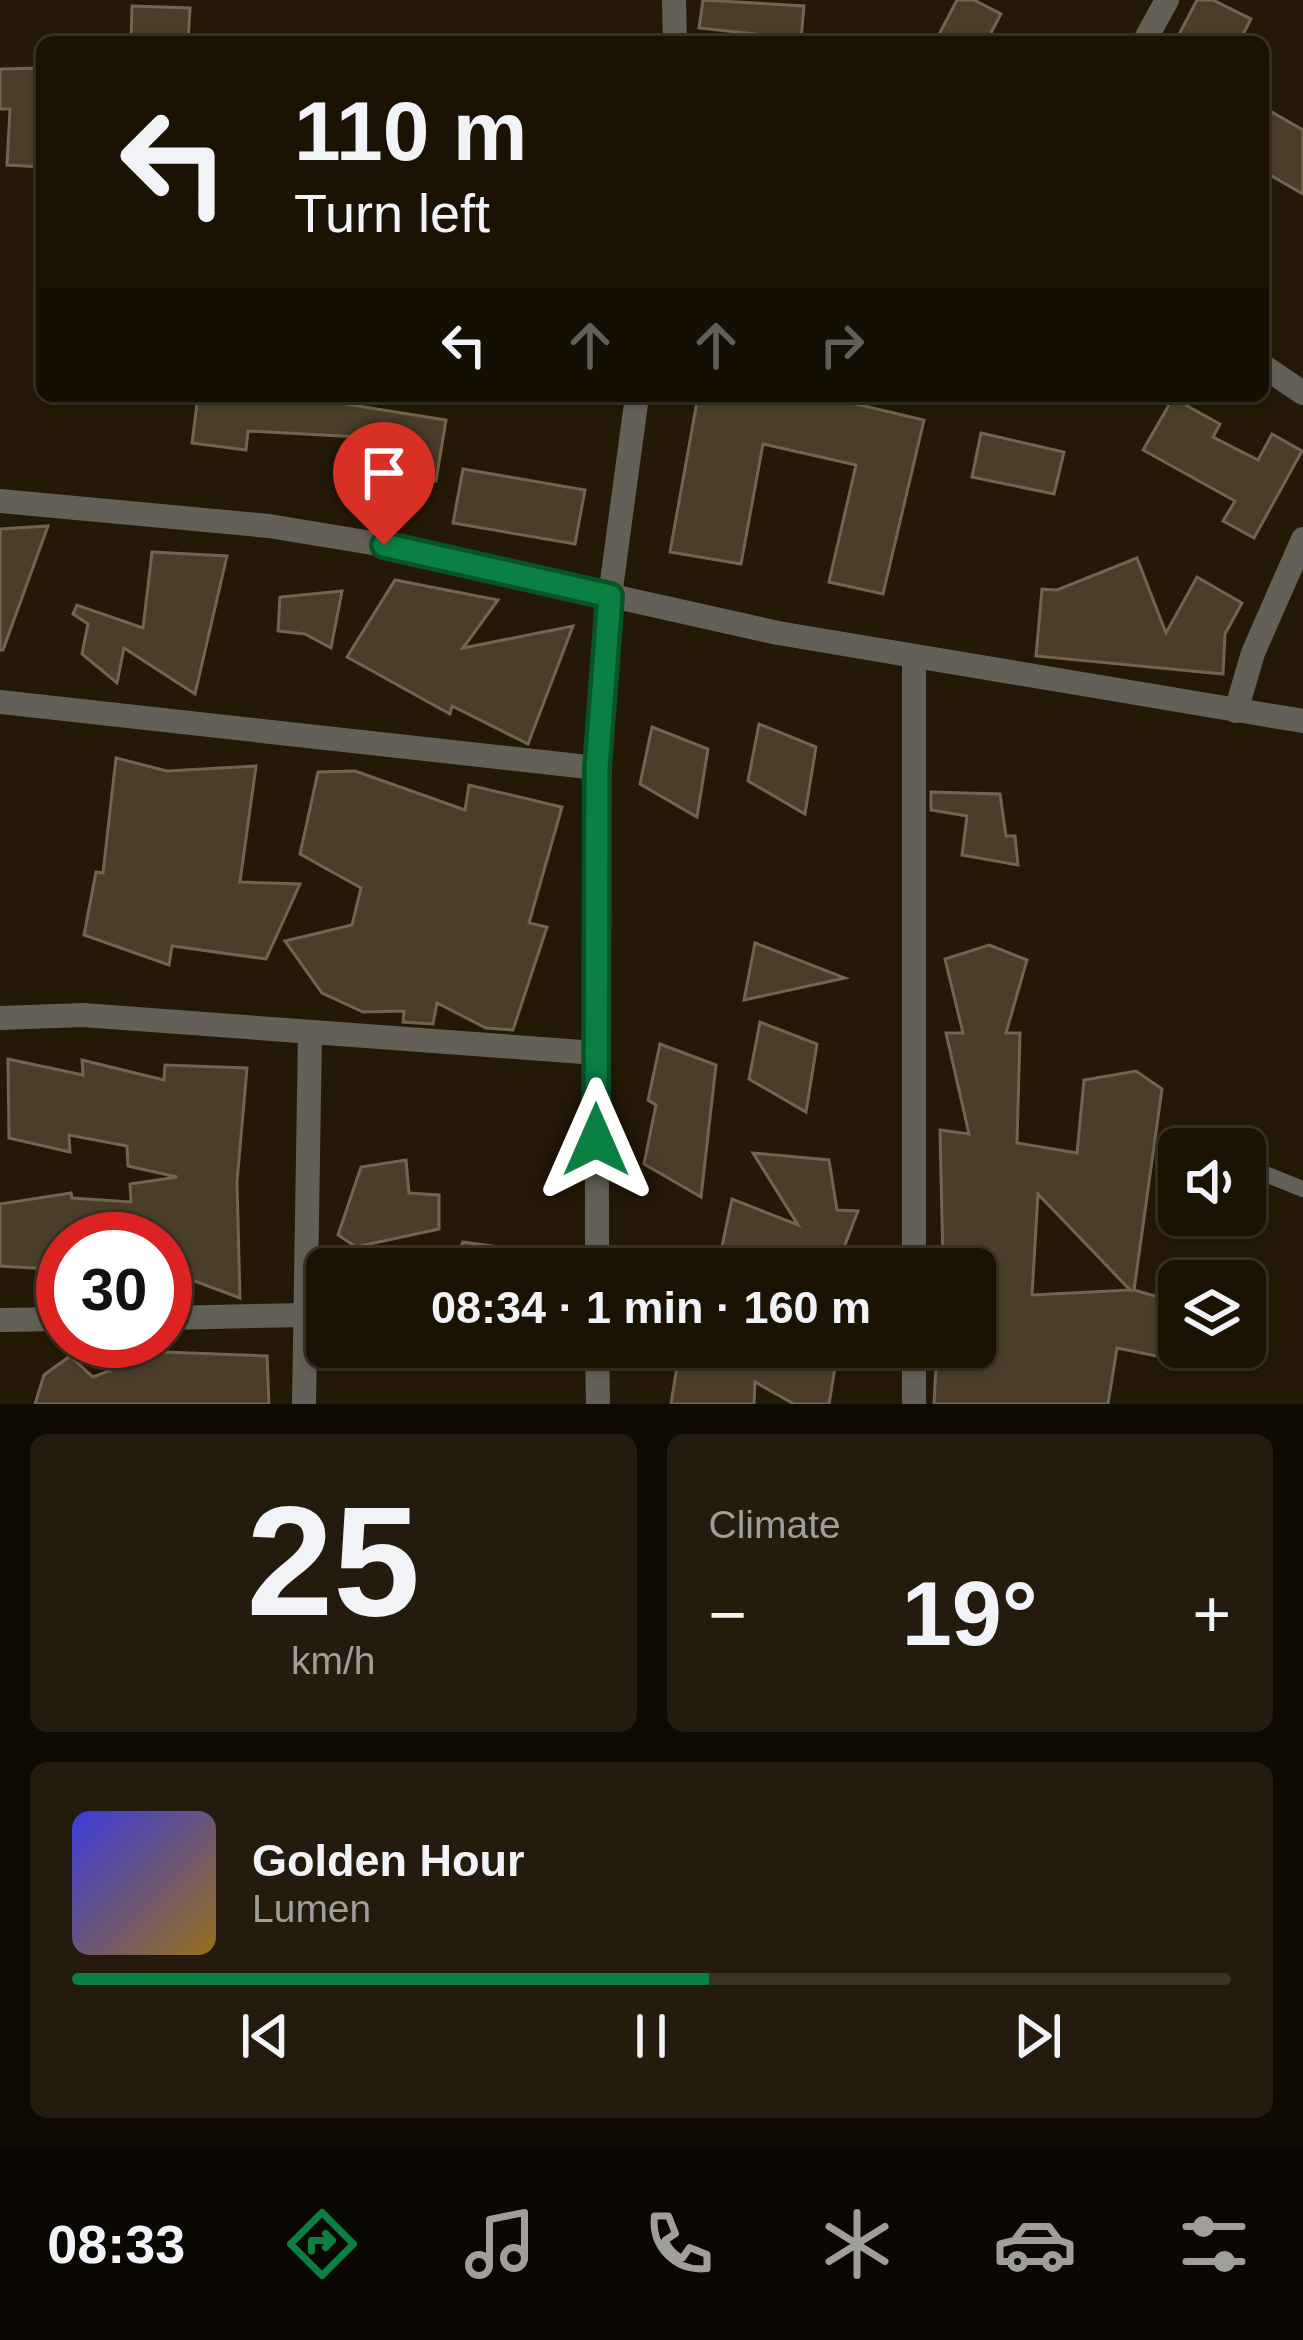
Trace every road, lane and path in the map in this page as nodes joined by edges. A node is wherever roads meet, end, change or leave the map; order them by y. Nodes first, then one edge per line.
1 (674, 0) edge
2 (1166, 0) edge
3 (675, 36) edge
4 (1147, 36) edge
5 (1269, 370) edge
6 (1303, 393) edge
7 (636, 402) edge
8 (0, 501) edge
9 (1303, 539) edge
10 (610, 596) junction
11 (914, 659) junction
12 (0, 702) edge
13 (1236, 711) junction
14 (1303, 721) edge
15 (597, 768) junction
16 (0, 1018) edge
17 (310, 1034) junction
18 (596, 1054) junction
19 (1266, 1174) edge
20 (1303, 1189) edge
21 (597, 1248) edge
22 (914, 1248) edge
23 (303, 1315) junction
24 (192, 1317) edge
25 (36, 1319) edge
26 (0, 1320) edge
27 (597, 1368) edge
28 (914, 1368) edge
29 (304, 1404) edge
30 (598, 1404) edge
31 (914, 1404) edge

1 - 3 street
2 - 4 street
5 - 6 street
7 - 10 street
8 - 10 street
9 - 13 street
10 - 11 street
10 - 15 street
11 - 13 street
11 - 22 street
12 - 15 street
13 - 14 street
15 - 18 street
16 - 17 street
17 - 18 street
17 - 23 street
18 - 21 street
19 - 20 lane
23 - 24 street
23 - 29 street
25 - 26 street
27 - 30 street
28 - 31 street

